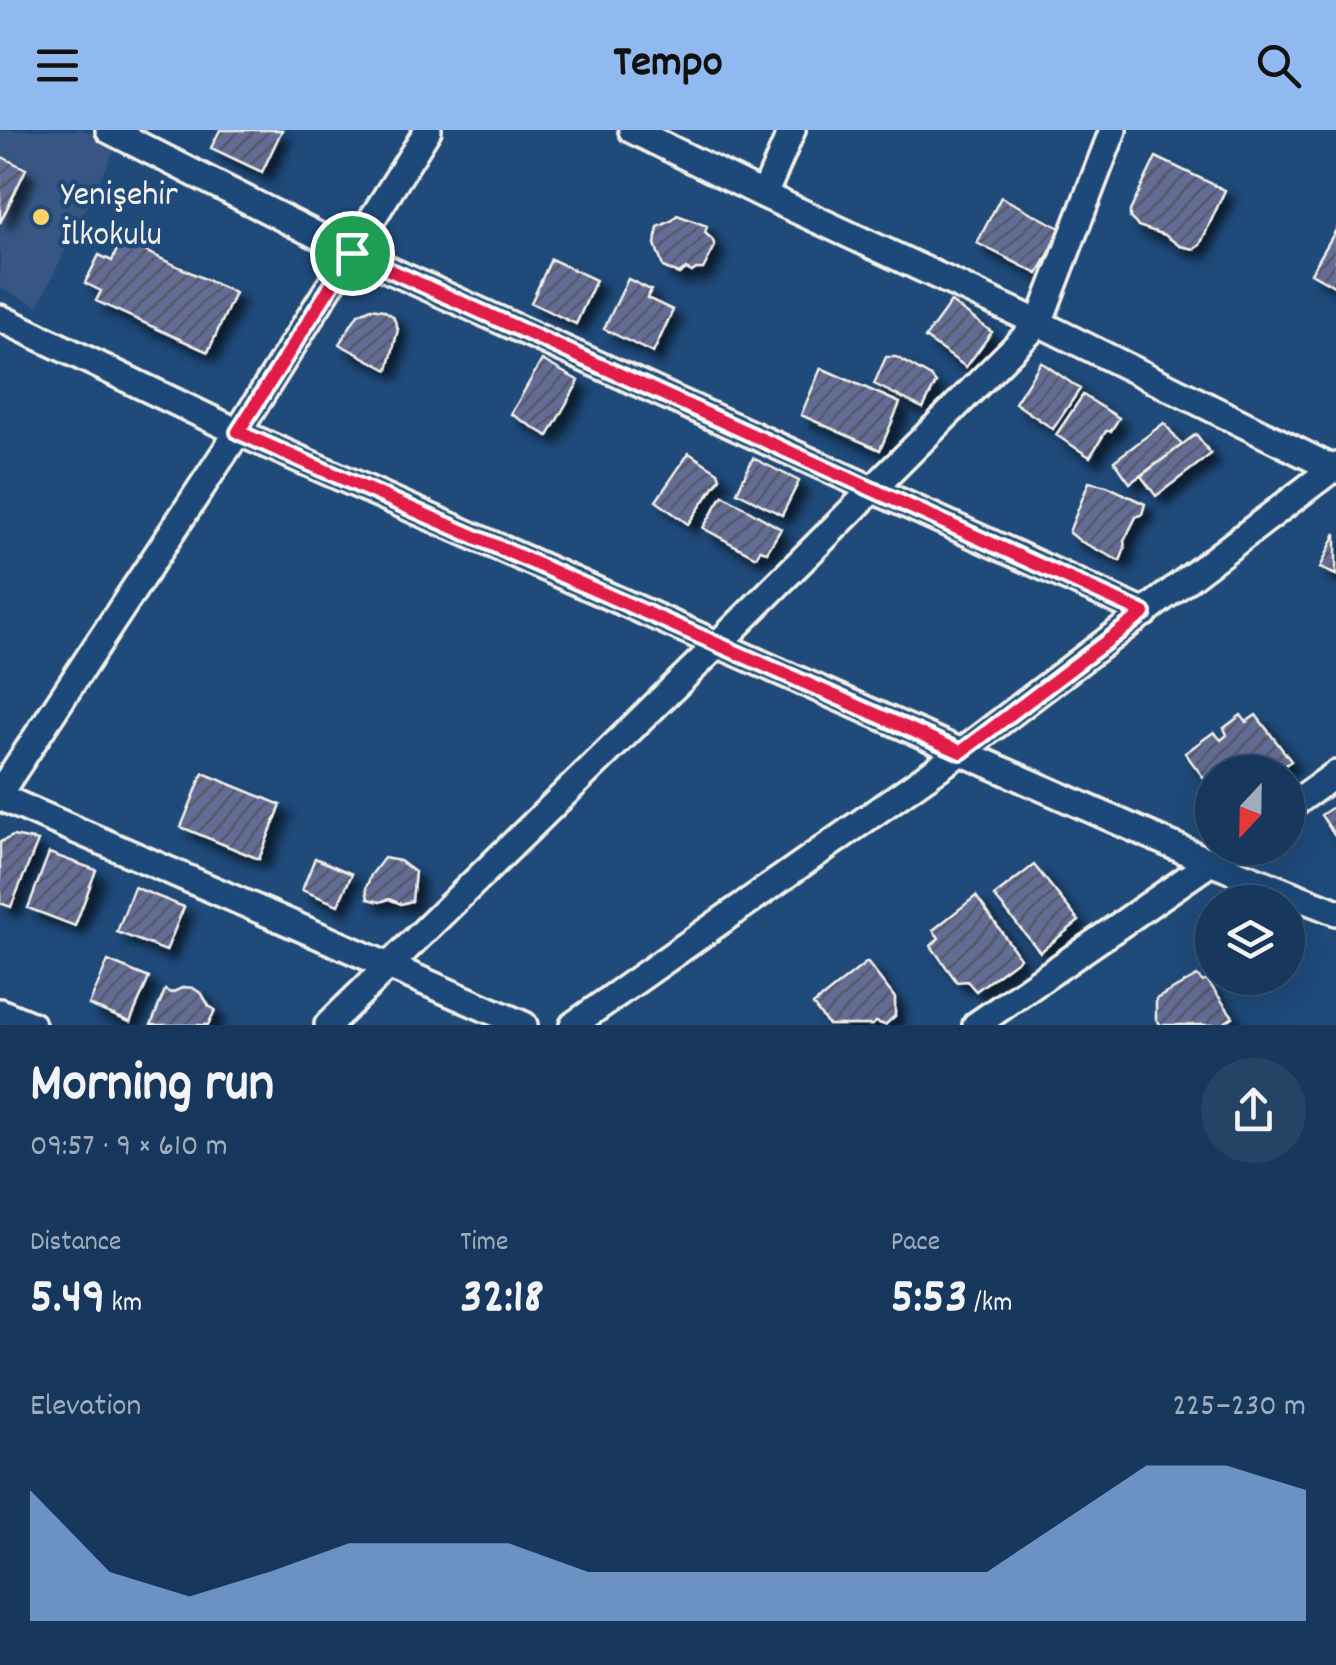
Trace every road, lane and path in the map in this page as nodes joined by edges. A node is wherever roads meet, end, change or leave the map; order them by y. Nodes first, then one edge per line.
1 (110, 130) edge
2 (428, 130) edge
3 (632, 130) edge
4 (792, 130) edge
5 (1113, 130) edge
6 (764, 195) junction
7 (352, 253) junction
8 (0, 318) edge
9 (1039, 323) junction
10 (238, 432) junction
11 (1335, 469) edge
12 (874, 490) junction
13 (1144, 613) junction
14 (718, 644) junction
15 (961, 752) junction
16 (1336, 774) edge
17 (0, 794) edge
18 (1305, 796) edge
19 (1195, 845) edge
20 (1207, 865) edge
21 (1241, 865) edge
22 (1336, 912) edge
23 (390, 966) junction
24 (0, 1012) edge
25 (32, 1025) edge
26 (328, 1025) edge
27 (524, 1025) edge
28 (573, 1025) edge
29 (976, 1025) edge

1 - 7 street
2 - 7 street
3 - 6 street
4 - 6 street
5 - 9 street
6 - 9 street
7 - 10 street
7 - 12 street
8 - 10 street
9 - 11 street
9 - 12 street
10 - 14 street
10 - 17 street
11 - 13 street
12 - 13 street
12 - 14 street
13 - 15 street
14 - 15 street
14 - 23 street
15 - 19 street
15 - 28 street
16 - 18 street
17 - 23 street
20 - 29 street
21 - 22 street
23 - 26 street
23 - 27 street
24 - 25 street

